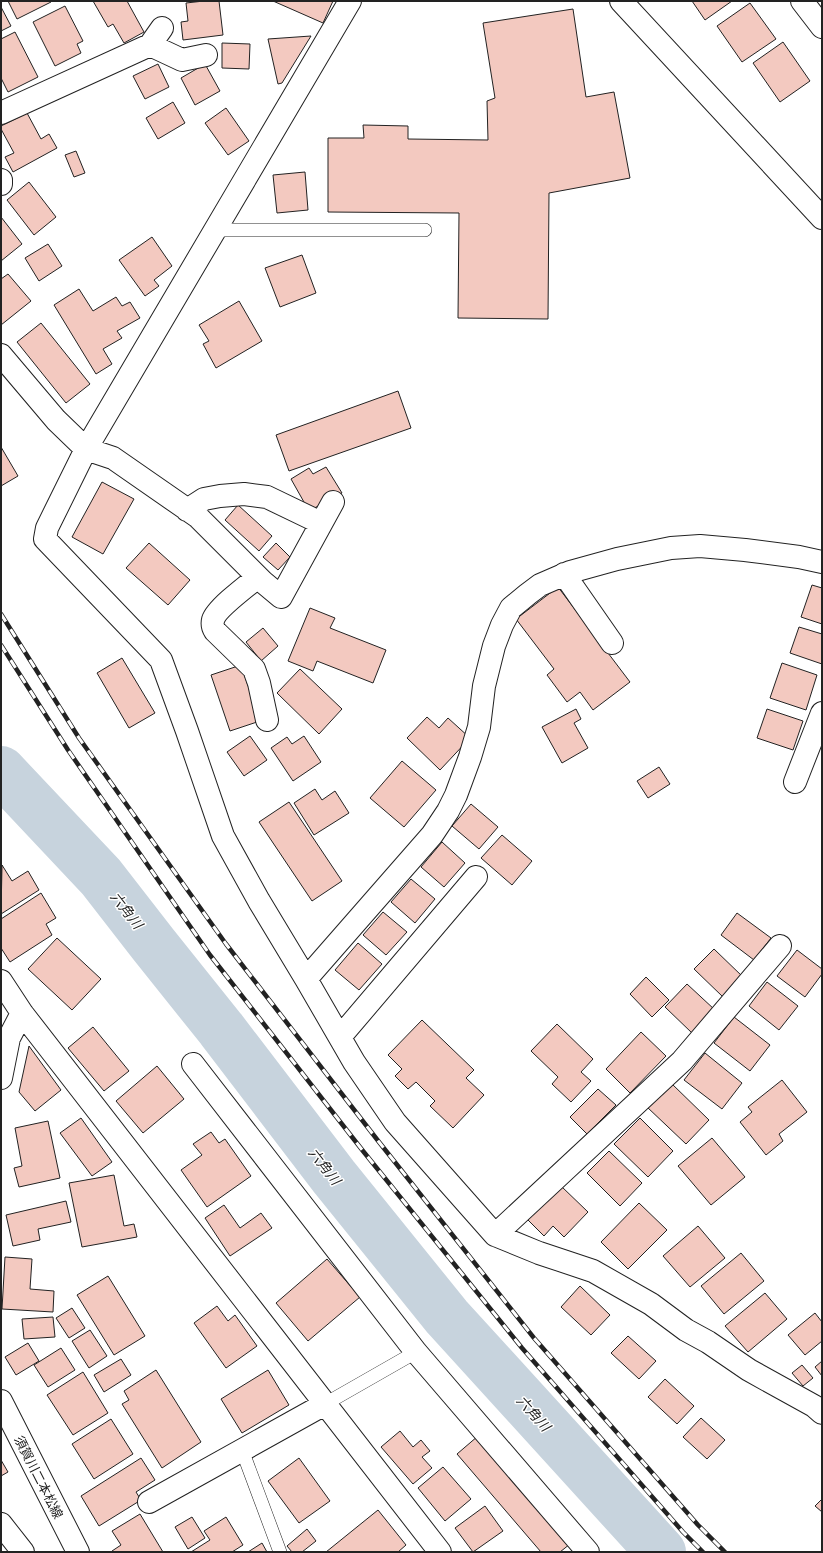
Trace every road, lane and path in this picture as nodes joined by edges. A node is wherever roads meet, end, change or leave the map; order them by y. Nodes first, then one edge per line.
1 (350, 1) edge
2 (621, 1) edge
3 (802, 1) edge
4 (822, 27) edge
5 (206, 55) dead end
6 (1, 113) edge
7 (1, 180) edge
8 (1, 184) edge
9 (822, 218) edge
10 (215, 230) junction
11 (425, 230) dead end
12 (1, 355) edge
13 (86, 449) junction
14 (333, 502) dead end
15 (187, 510) junction
16 (322, 523) junction
17 (822, 562) edge
18 (564, 574) junction
19 (258, 577) junction
20 (612, 643) dead end
21 (822, 714) edge
22 (267, 720) dead end
23 (795, 782) dead end
24 (476, 877) dead end
25 (780, 946) dead end
26 (306, 979) junction
27 (1, 982) edge
28 (22, 1013) junction
29 (340, 1037) junction
30 (193, 1064) dead end
31 (1, 1078) edge
32 (494, 1235) junction
33 (416, 1352) junction
34 (1, 1401) edge
35 (324, 1404) junction
36 (822, 1413) edge
37 (242, 1450) junction
38 (149, 1502) dead end
39 (1, 1524) edge
40 (24, 1552) edge
41 (78, 1552) edge
42 (280, 1552) edge
43 (440, 1552) edge
44 (588, 1552) edge

1 - 10 street
2 - 9 street
3 - 4 street
5 - 6 street
7 - 8 street
10 - 11 lane
10 - 13 street
12 - 13 street
13 - 15 street
13 - 26 street
14 - 16 street
15 - 16 street
15 - 19 street
16 - 19 street
17 - 18 street
18 - 20 street
18 - 26 street
19 - 22 street
21 - 23 street
24 - 29 street
25 - 32 street
26 - 29 street
27 - 28 street
28 - 31 street
28 - 35 street
29 - 32 street
30 - 33 street
32 - 36 street
33 - 35 lane
33 - 44 street
34 - 41 street, 須賀川二本松線
35 - 37 street
35 - 43 street
37 - 38 street
37 - 42 lane
39 - 40 street

